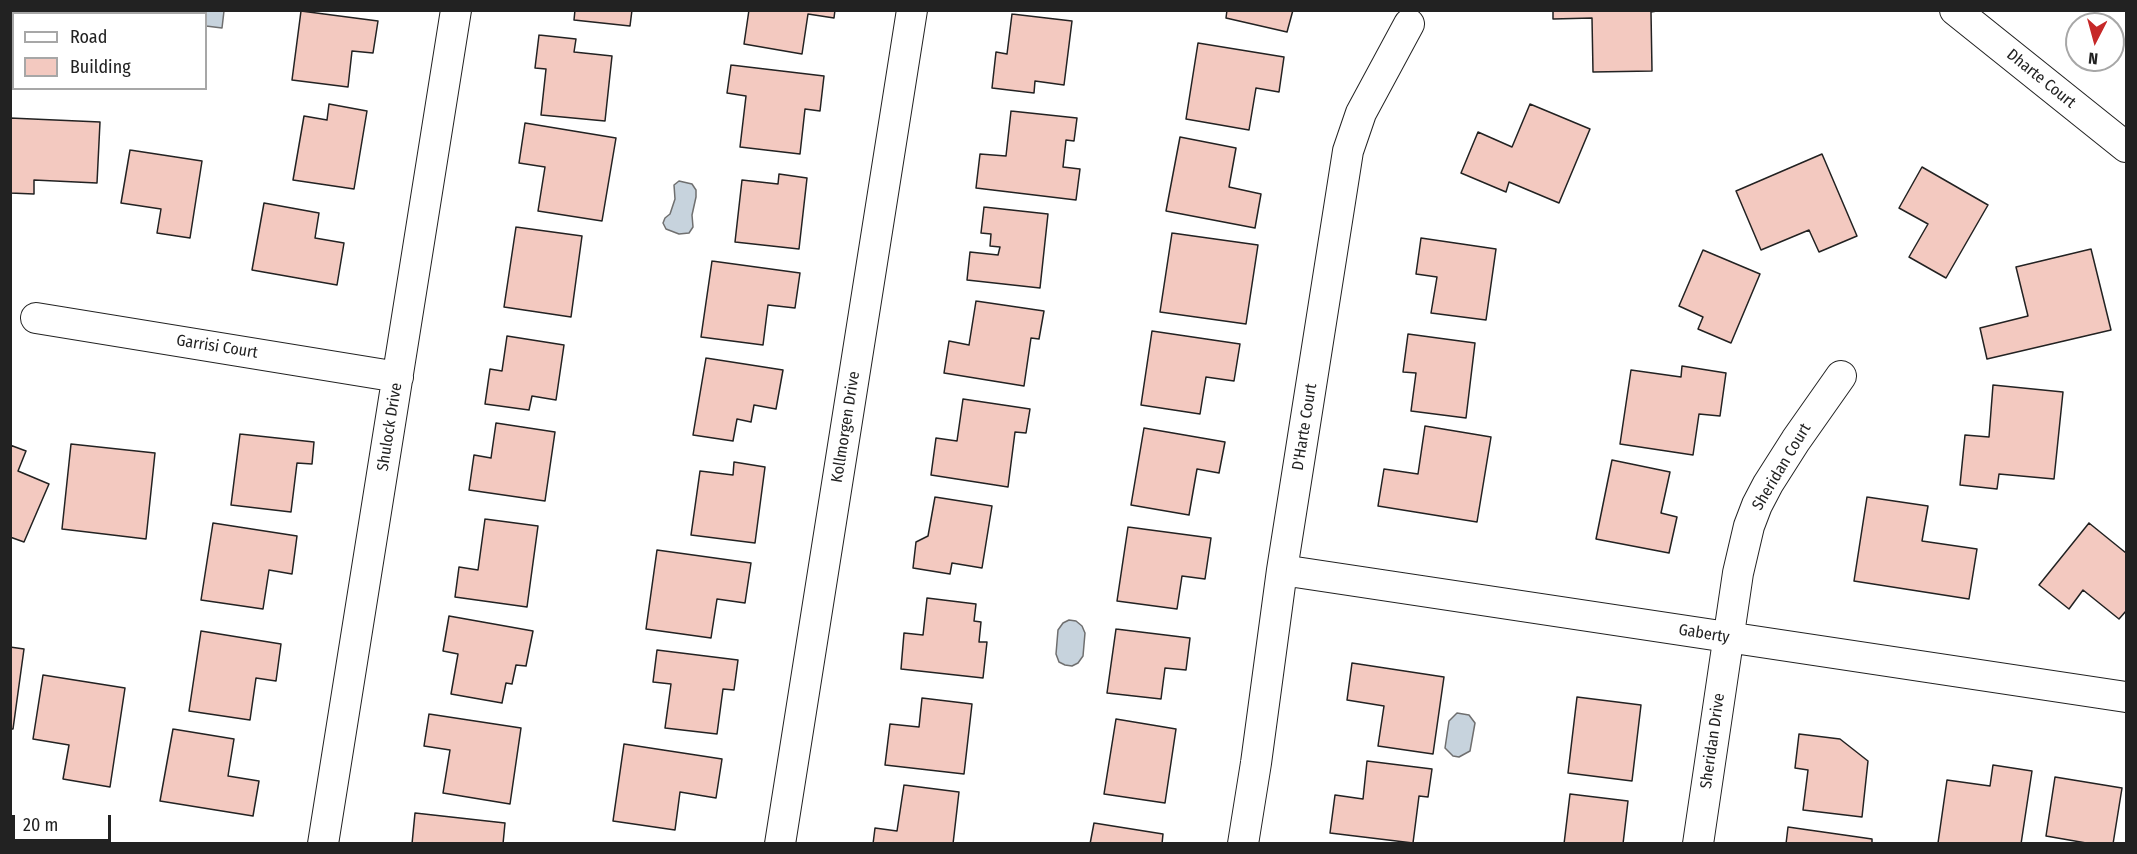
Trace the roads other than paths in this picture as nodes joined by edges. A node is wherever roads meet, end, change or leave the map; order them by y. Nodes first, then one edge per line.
1 (456, 10) edge
2 (912, 10) edge
3 (1955, 10) edge
4 (1409, 24) dead end
5 (2127, 147) edge
6 (36, 318) dead end
7 (1842, 376) dead end
8 (398, 377) junction
9 (1282, 570) junction
10 (1728, 638) junction
11 (2127, 697) edge
12 (323, 843) edge
13 (780, 843) edge
14 (1243, 843) edge
15 (1698, 843) edge

1 - 8 street, Shulock Drive
2 - 13 street, Kollmorgen Drive
3 - 5 street, Dharte Court
4 - 9 street, D'Harte Court
6 - 8 street, Garrisi Court
7 - 10 street, Sheridan Court
8 - 12 street, Shulock Drive
9 - 10 street, Gaberty
9 - 14 street, D'Harte Court
10 - 11 street, Gaberty
10 - 15 street, Sheridan Drive

